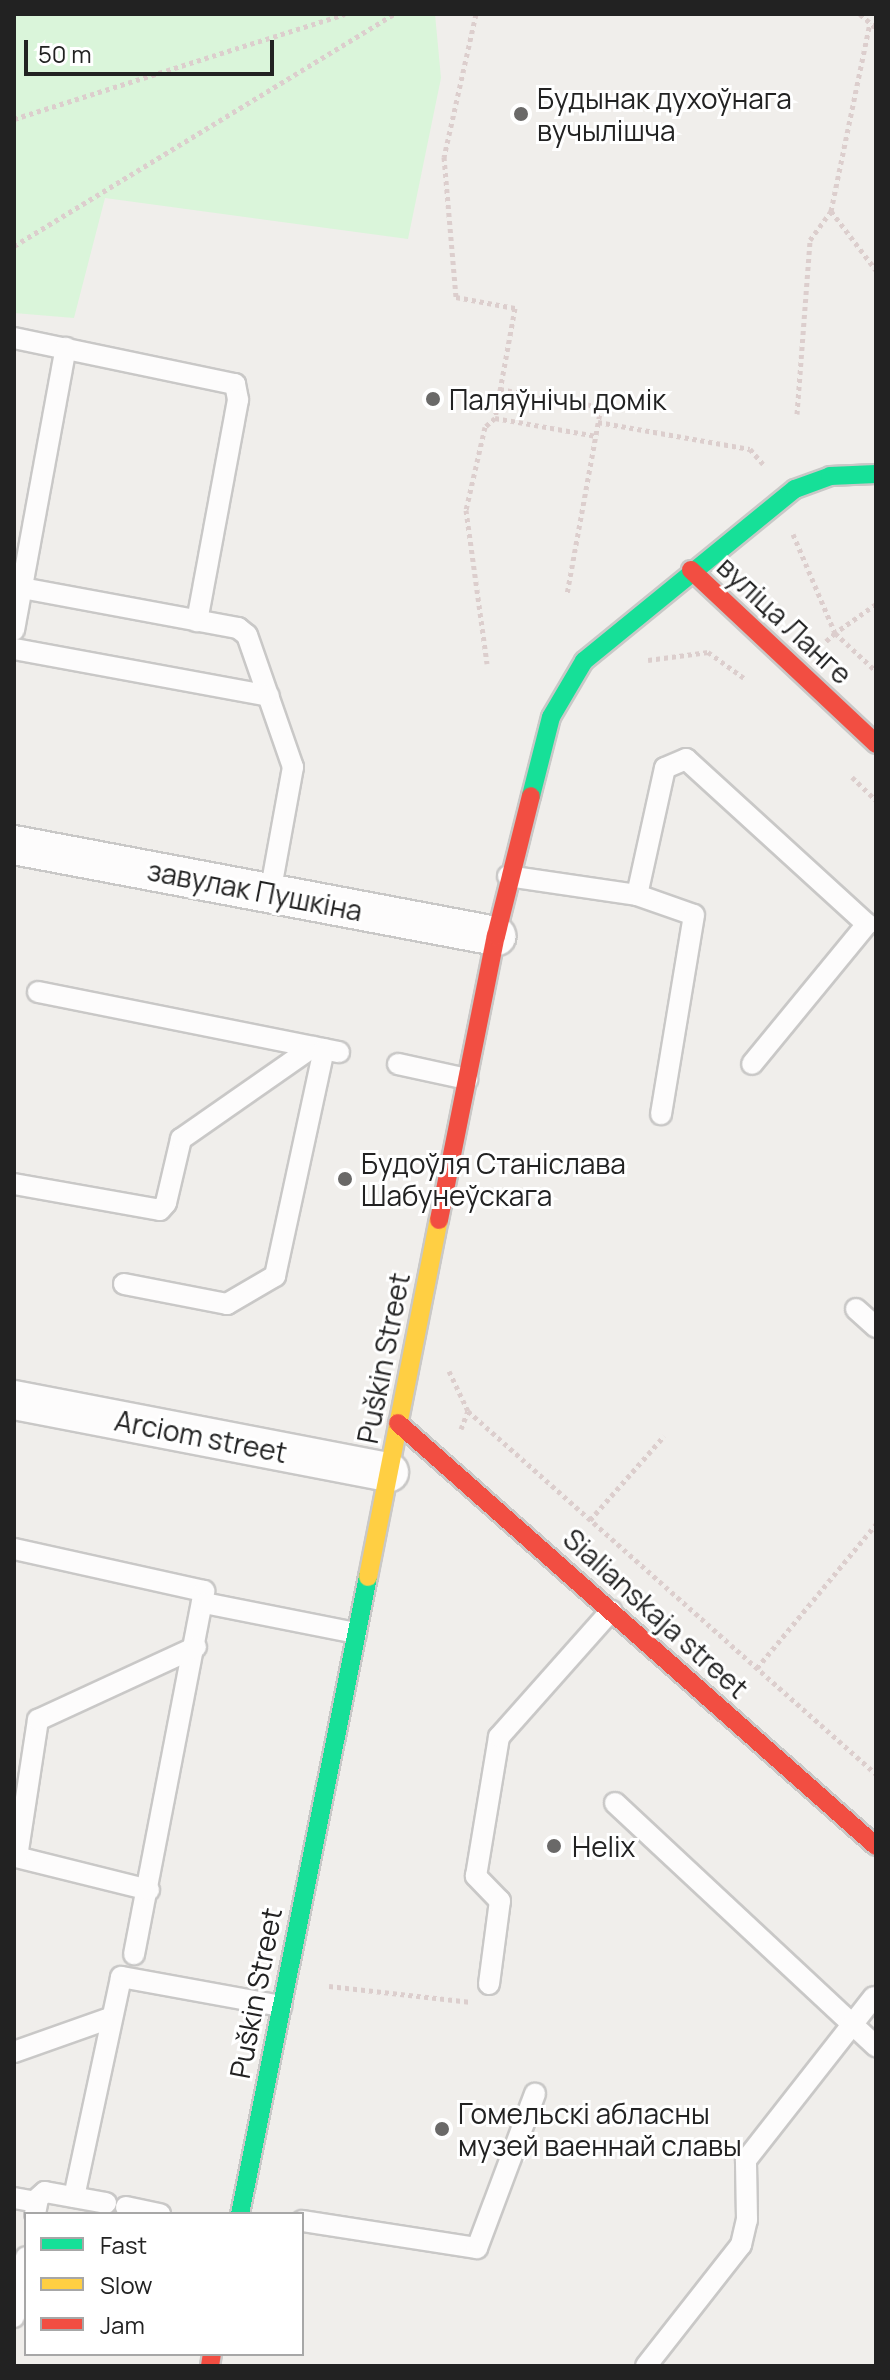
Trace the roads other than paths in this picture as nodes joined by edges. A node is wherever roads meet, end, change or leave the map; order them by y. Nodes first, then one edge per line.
1 (14, 338) edge
2 (66, 348) junction
3 (876, 474) edge
4 (691, 570) junction
5 (22, 588) junction
6 (197, 621) junction
7 (14, 630) edge
8 (14, 649) edge
9 (269, 696) junction
10 (876, 744) edge
11 (14, 845) edge
12 (508, 876) junction
13 (270, 893) junction
14 (637, 895) junction
15 (496, 936) junction
16 (38, 992) dead end
17 (325, 1050) junction
18 (398, 1064) dead end
19 (752, 1064) dead end
20 (467, 1079) junction
21 (661, 1114) dead end
22 (14, 1184) edge
23 (124, 1284) dead end
24 (856, 1309) dead end
25 (876, 1327) edge
26 (14, 1400) edge
27 (398, 1423) junction
28 (389, 1472) junction
29 (14, 1549) edge
30 (204, 1603) junction
31 (611, 1611) junction
32 (356, 1633) junction
33 (196, 1647) junction
34 (615, 1803) dead end
35 (876, 1846) edge
36 (16, 1856) edge
37 (149, 1890) junction
38 (134, 1954) dead end
39 (488, 1994) road end
40 (874, 1997) dead end
41 (281, 2006) junction
42 (110, 2018) junction
43 (849, 2024) junction
44 (876, 2046) edge
45 (15, 2050) edge
46 (535, 2094) dead end
47 (74, 2197) junction
48 (14, 2198) edge
49 (36, 2208) edge
50 (240, 2211) edge
51 (150, 2212) edge
52 (304, 2221) edge
53 (24, 2267) edge
54 (14, 2317) edge
55 (646, 2366) edge

1 - 2 lane
2 - 5 lane
2 - 6 lane
3 - 4 street, Puškin Street
4 - 10 street, вуліца Ланге
4 - 12 street, Puškin Street
5 - 6 lane
5 - 7 lane
6 - 9 lane
8 - 9 lane
9 - 13 lane
11 - 13 street, завулак Пушкіна
12 - 14 lane
12 - 15 street, Puškin Street
13 - 15 street, завулак Пушкіна
14 - 19 lane
14 - 21 lane
15 - 20 street, Puškin Street
16 - 17 lane
17 - 22 lane
17 - 23 lane
18 - 20 lane
20 - 27 street, Puškin Street
24 - 25 lane
26 - 28 street, Arciom street
27 - 28 street, Puškin Street
27 - 31 street, Sialianskaja street
28 - 32 street, Puškin Street
29 - 30 lane
30 - 32 lane
30 - 33 lane
31 - 35 street, Sialianskaja street
31 - 39 lane
32 - 41 street, Puškin Street
33 - 36 lane
33 - 37 lane
34 - 43 lane
36 - 37 lane
37 - 38 lane
40 - 43 lane
41 - 42 lane
41 - 50 street, Puškin Street
42 - 45 lane
42 - 47 lane
43 - 44 lane
43 - 55 lane
46 - 52 lane
47 - 49 lane
47 - 51 lane
48 - 49 lane
53 - 54 lane

